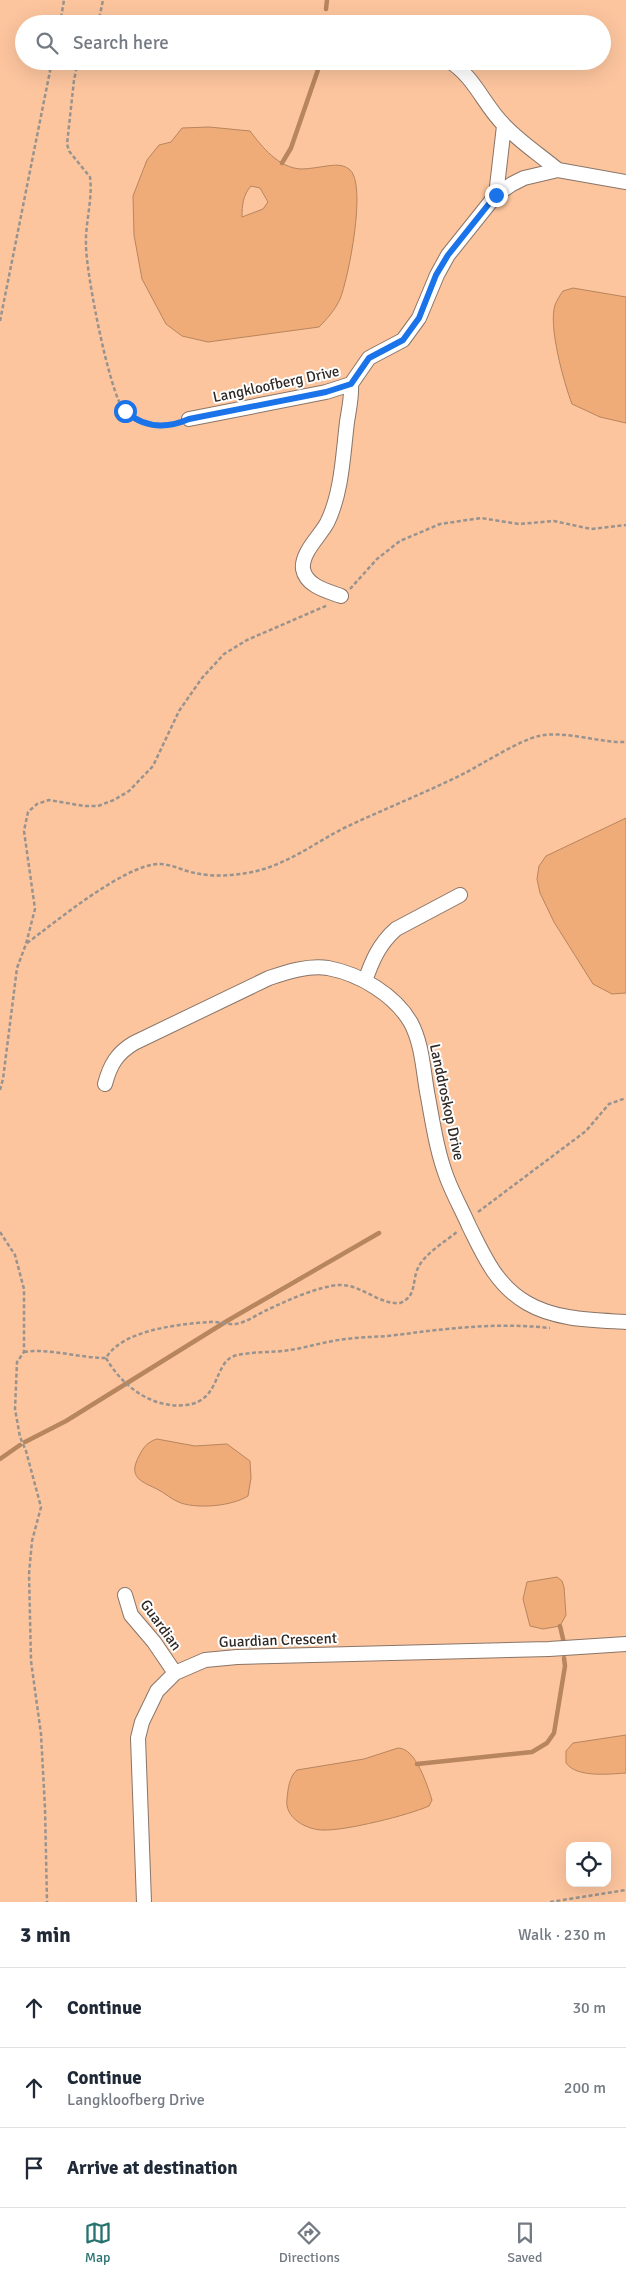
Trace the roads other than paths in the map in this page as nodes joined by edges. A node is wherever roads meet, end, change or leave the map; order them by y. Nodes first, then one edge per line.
1 (462, 70) edge
2 (504, 126) junction
3 (558, 170) junction
4 (626, 182) edge
5 (496, 195) junction
6 (351, 384) junction
7 (189, 419) road end
8 (341, 596) road end
9 (460, 895) dead end
10 (365, 981) junction
11 (105, 1084) dead end
12 (626, 1322) edge
13 (125, 1595) dead end
14 (626, 1644) edge
15 (176, 1673) junction
16 (144, 1902) edge

1 - 2 street
2 - 3 street
2 - 5 street
3 - 4 street, Langkloofberg Drive
3 - 5 street, Langkloofberg Drive
5 - 6 street, Langkloofberg Drive
6 - 7 street, Langkloofberg Drive
6 - 8 street
9 - 10 street
10 - 11 street, Landdroskop Drive
10 - 12 street, Landdroskop Drive
13 - 15 street, Guardian
14 - 15 street, Guardian Crescent
15 - 16 street, Guardian Crescent

